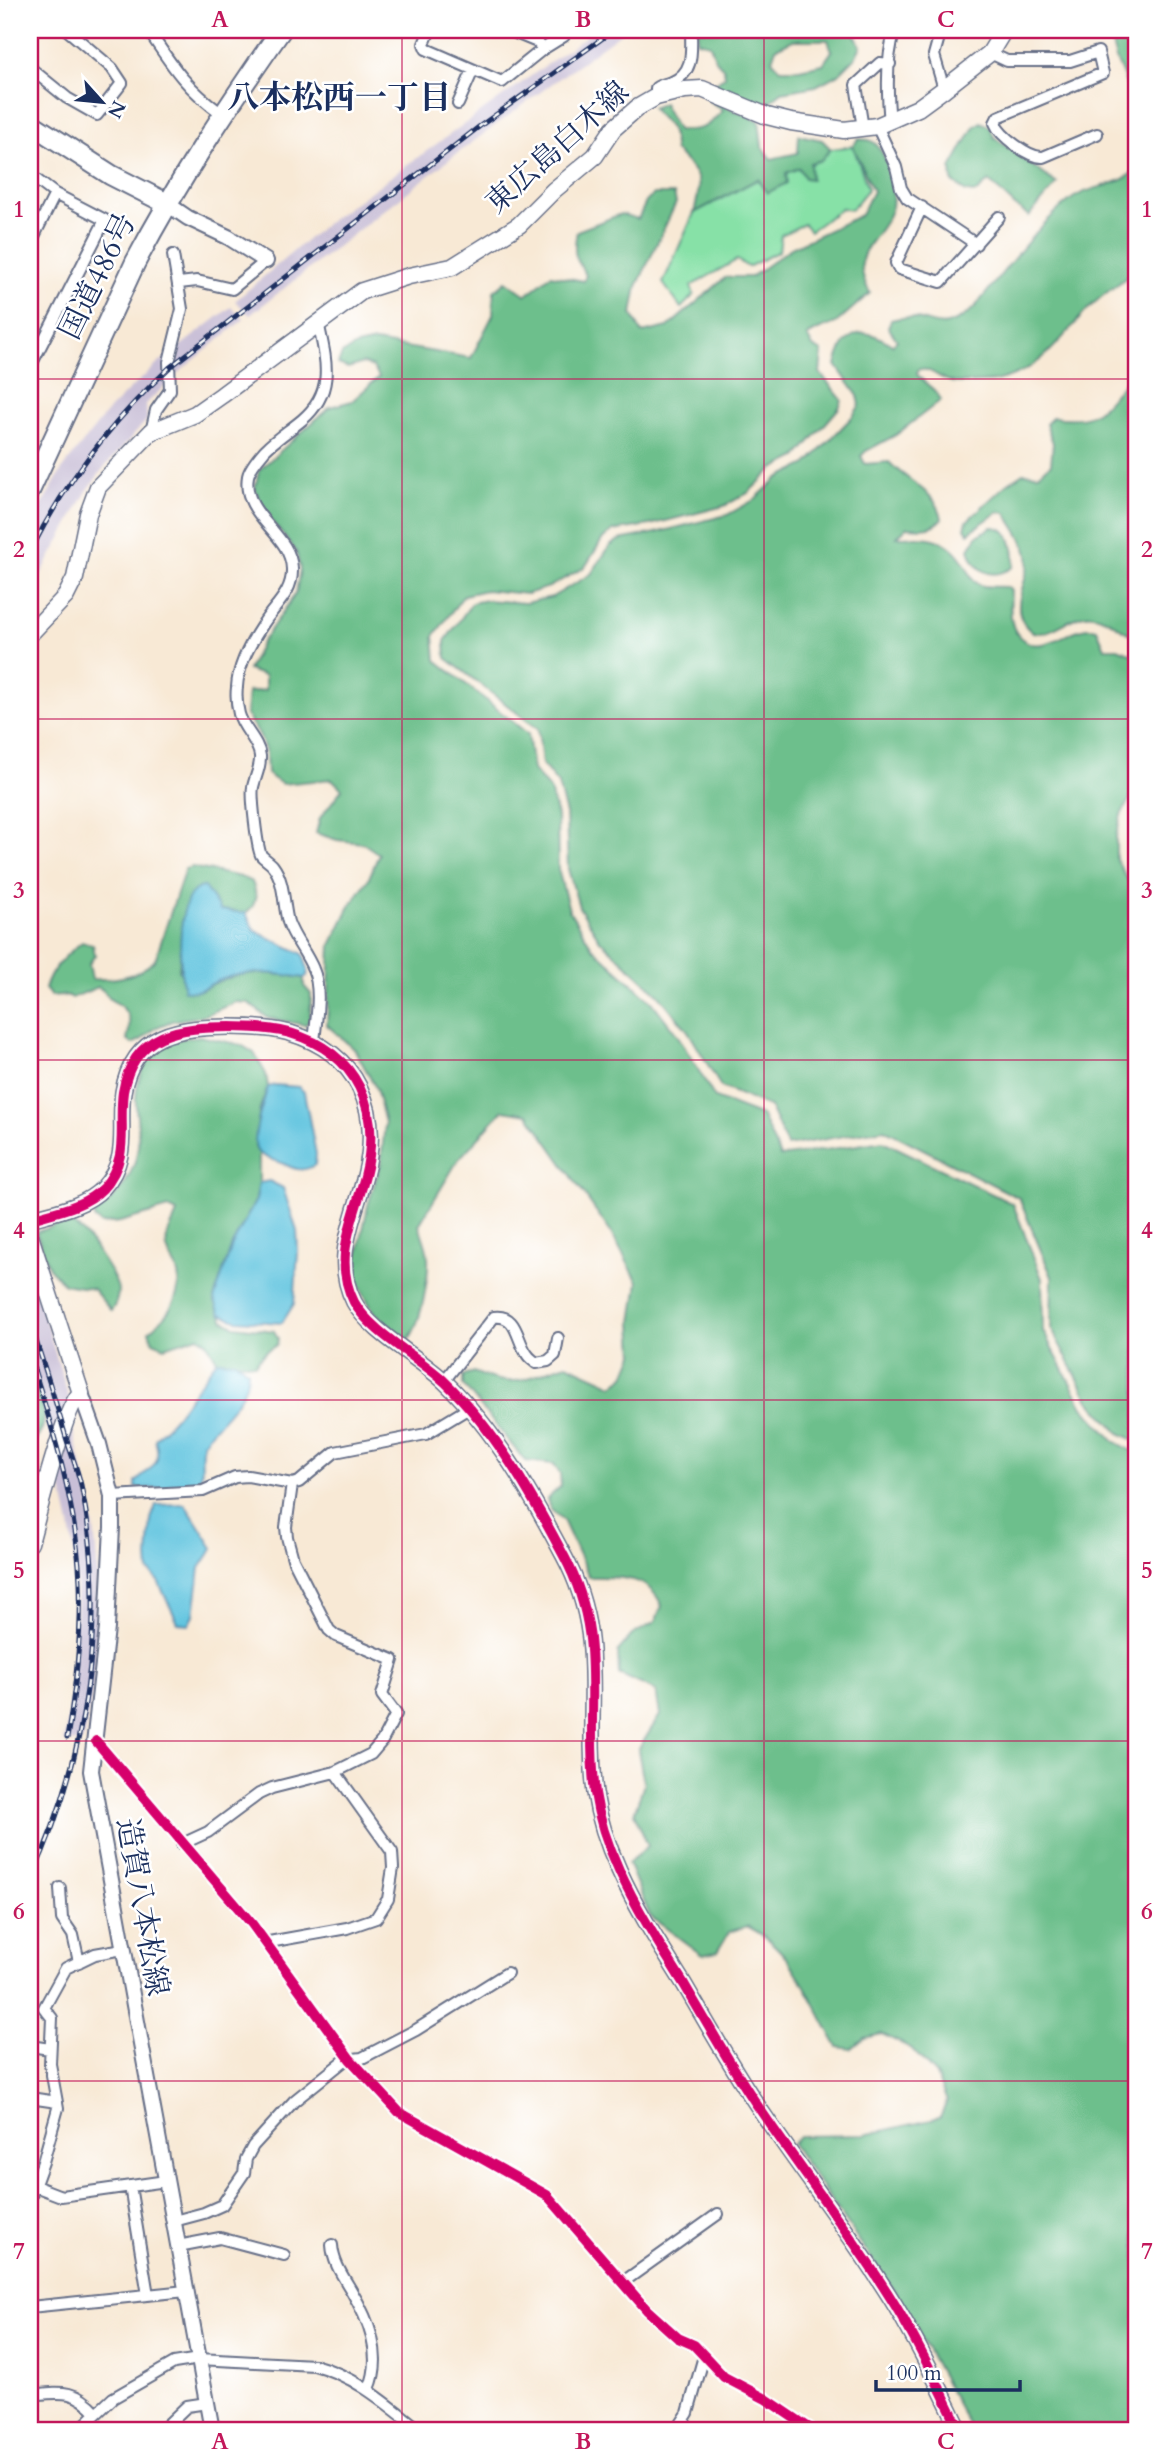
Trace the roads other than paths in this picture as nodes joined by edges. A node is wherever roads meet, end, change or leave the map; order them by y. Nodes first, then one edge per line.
1 (67, 30) edge
2 (148, 30) edge
3 (430, 30) edge
4 (508, 30) edge
5 (691, 30) edge
6 (895, 30) edge
7 (941, 30) edge
8 (1004, 30) edge
9 (278, 31) edge
10 (564, 36) dead end
11 (544, 49) junction
12 (990, 53) junction
13 (890, 64) junction
14 (30, 68) edge
15 (473, 69) junction
16 (944, 89) junction
17 (656, 97) junction
18 (458, 104) dead end
19 (222, 114) junction
20 (30, 123) edge
21 (877, 125) junction
22 (1097, 134) dead end
23 (30, 175) edge
24 (55, 194) junction
25 (166, 203) junction
26 (922, 207) junction
27 (999, 217) dead end
28 (30, 244) edge
29 (976, 244) junction
30 (173, 255) dead end
31 (266, 261) joint
32 (180, 283) junction
33 (318, 322) junction
34 (30, 367) edge
35 (151, 432) junction
36 (30, 490) edge
37 (30, 634) edge
38 (314, 1042) junction
39 (30, 1219) edge
40 (30, 1236) edge
41 (558, 1338) dead end
42 (444, 1381) junction
43 (81, 1392) junction
44 (469, 1408) junction
45 (292, 1484) junction
46 (111, 1496) junction
47 (30, 1542) edge
48 (96, 1741) junction
49 (335, 1772) junction
50 (183, 1844) junction
51 (60, 1888) dead end
52 (265, 1941) junction
53 (123, 1949) junction
54 (79, 1962) junction
55 (508, 1973) dead end
56 (30, 2046) edge
57 (50, 2049) junction
58 (350, 2059) junction
59 (30, 2098) edge
60 (57, 2102) junction
61 (35, 2167) edge
62 (166, 2181) junction
63 (35, 2186) junction
64 (130, 2186) junction
65 (30, 2198) edge
66 (718, 2214) dead end
67 (174, 2221) junction
68 (332, 2245) dead end
69 (178, 2246) junction
70 (284, 2255) dead end
71 (624, 2282) junction
72 (186, 2291) junction
73 (148, 2295) junction
74 (30, 2307) edge
75 (704, 2356) junction
76 (199, 2359) junction
77 (369, 2389) junction
78 (30, 2395) edge
79 (207, 2403) junction
80 (97, 2413) junction
81 (79, 2430) edge
82 (162, 2430) edge
83 (212, 2430) edge
84 (420, 2430) edge
85 (677, 2430) edge
86 (812, 2430) edge
87 (960, 2430) edge

1 - 14 street
2 - 19 street
3 - 15 street
4 - 11 street
5 - 17 street
6 - 13 street
7 - 16 street
8 - 12 main road, 東広島白木線
9 - 19 highway, 国道486号
10 - 11 street
11 - 15 street
12 - 16 main road, 東広島白木線
12 - 22 street
13 - 21 street
13 - 21 street
15 - 18 street
16 - 21 main road, 東広島白木線
17 - 21 main road, 東広島白木線
17 - 33 main road, 東広島白木線
19 - 25 highway, 国道486号
20 - 25 highway
21 - 26 street
23 - 24 street
24 - 28 street
24 - 34 street
25 - 31 street
25 - 36 highway, 国道486号
26 - 29 street
26 - 29 street
27 - 29 street
30 - 32 street
31 - 32 street
32 - 35 street
33 - 35 main road, 東広島白木線
33 - 38 street
35 - 37 main road, 東広島白木線
38 - 39 street
38 - 42 street
40 - 43 main road
41 - 42 street
42 - 44 street
43 - 46 street, 造賀八本松線
43 - 47 main road
44 - 45 street
44 - 87 street
45 - 46 street
45 - 49 street
46 - 48 street, 造賀八本松線
48 - 50 street
48 - 53 street, 造賀八本松線
49 - 50 street
49 - 52 street
50 - 52 street
51 - 54 street
52 - 58 street
53 - 54 street
53 - 62 street, 造賀八本松線
54 - 57 street
55 - 58 street
56 - 57 street
57 - 60 street
58 - 67 street
58 - 71 street
59 - 60 street
60 - 61 street
61 - 63 street
62 - 64 street
62 - 67 street, 造賀八本松線
63 - 64 street
63 - 65 street
64 - 73 street
66 - 71 street
67 - 69 street, 造賀八本松線
68 - 77 street
69 - 70 street
69 - 72 street, 造賀八本松線
71 - 75 street
72 - 73 street
72 - 76 street, 造賀八本松線
73 - 74 street
75 - 85 street
75 - 86 street
76 - 77 street
76 - 79 street, 造賀八本松線
76 - 80 street
77 - 84 street
78 - 80 street
79 - 82 street
79 - 83 street, 造賀八本松線
80 - 81 street

